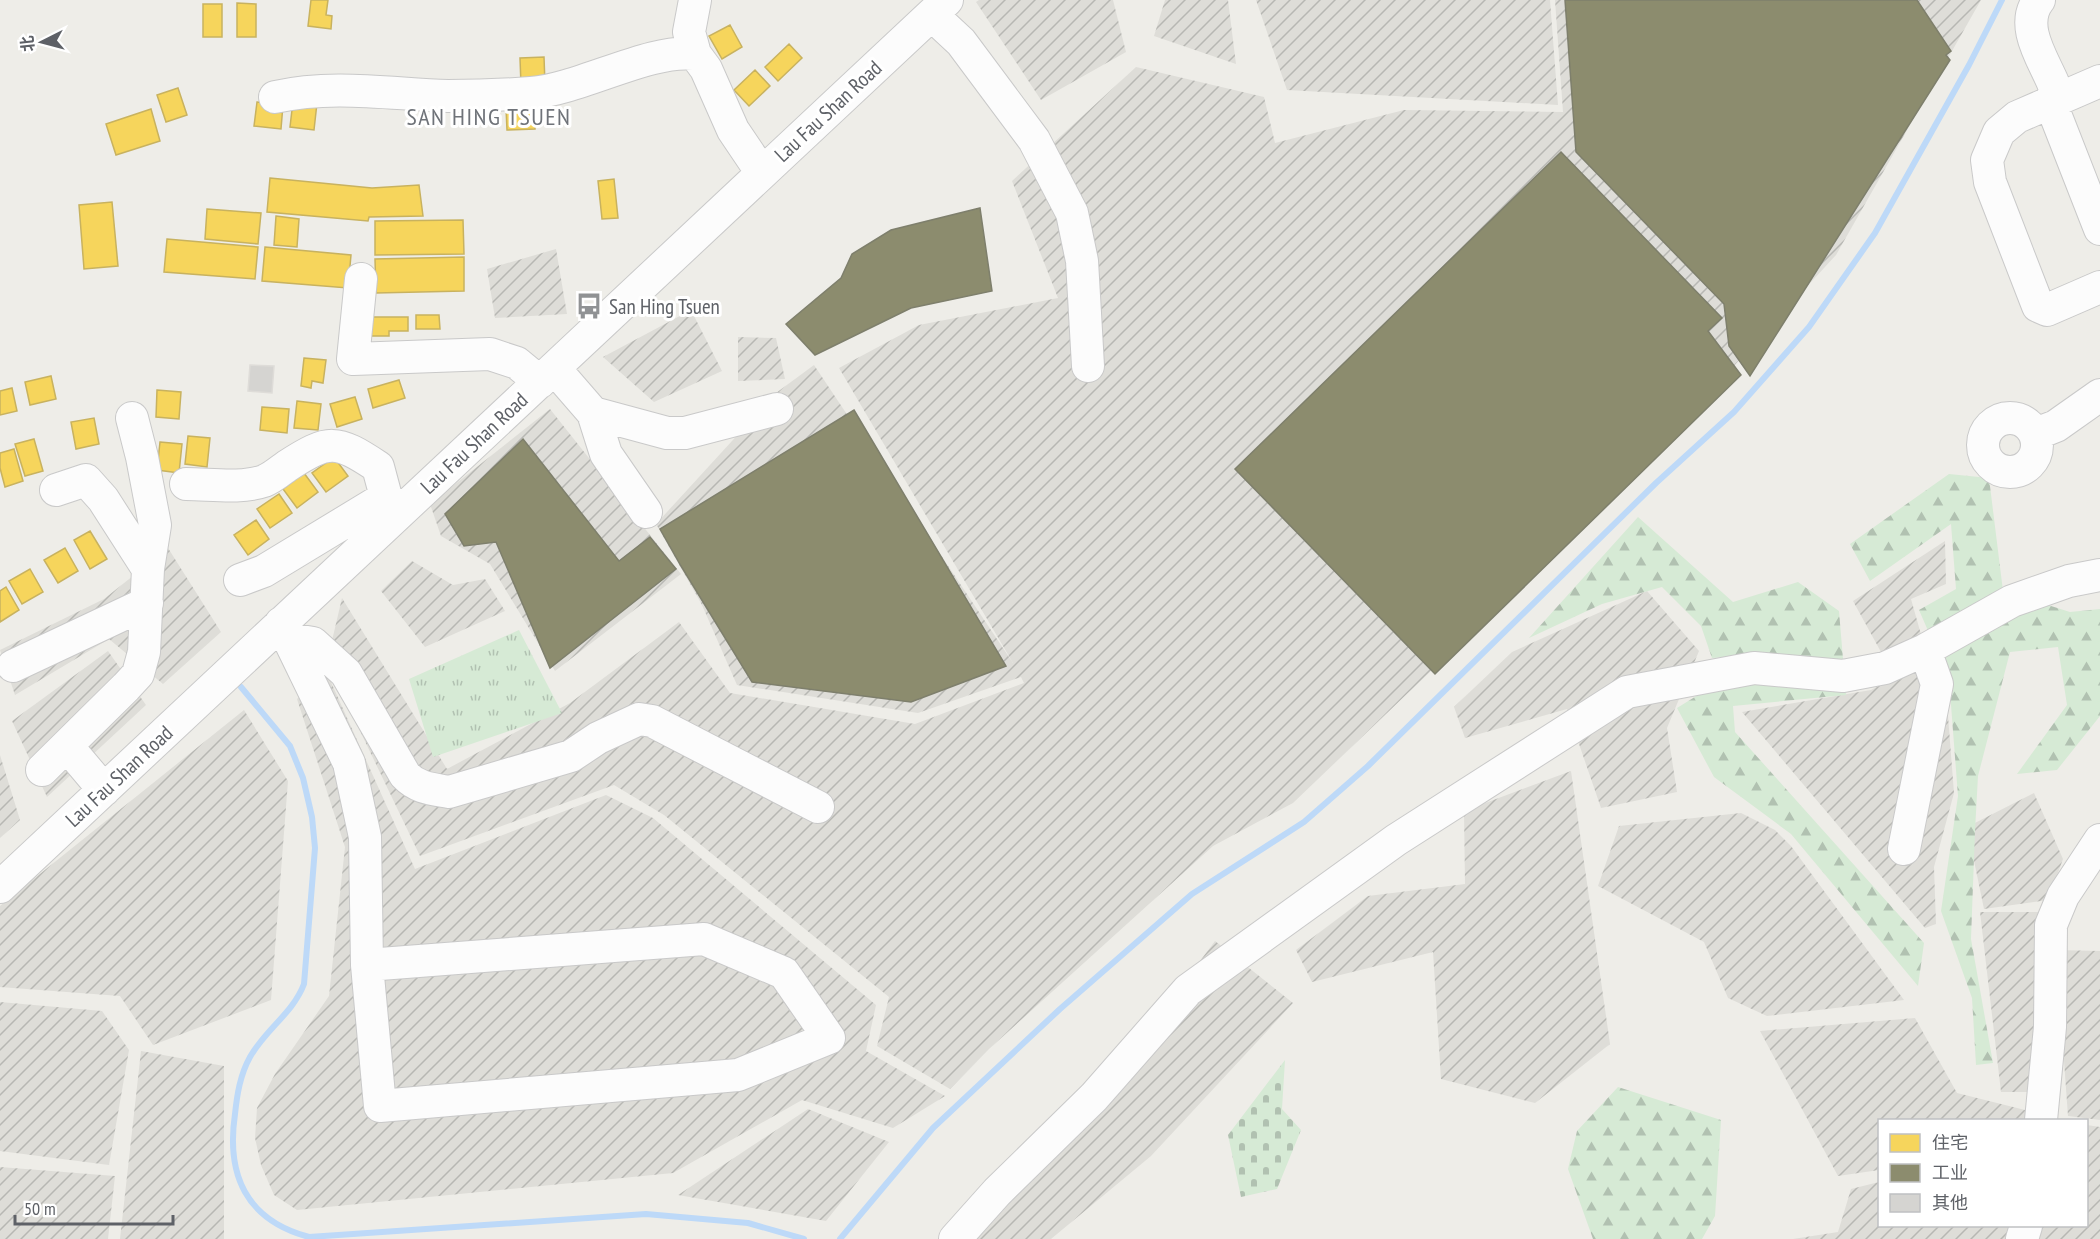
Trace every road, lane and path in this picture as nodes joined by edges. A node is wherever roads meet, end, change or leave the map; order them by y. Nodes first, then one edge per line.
1 (694, 0) edge
2 (2039, 0) edge
3 (939, 7) edge
4 (695, 54) junction
5 (2100, 81) edge
6 (2052, 92) junction
7 (275, 97) dead end
8 (762, 173) junction
9 (2100, 229) edge
10 (361, 279) dead end
11 (2100, 287) edge
12 (1088, 366) dead end
13 (547, 375) junction
14 (2100, 395) edge
15 (777, 409) dead end
16 (594, 413) junction
17 (132, 418) dead end
18 (2036, 435) dead end
19 (186, 484) dead end
20 (57, 490) dead end
21 (393, 504) junction
22 (646, 512) dead end
23 (148, 569) junction
24 (2100, 575) edge
25 (240, 580) dead end
26 (147, 603) junction
27 (285, 631) junction
28 (1925, 650) junction
29 (13, 666) dead end
30 (67, 746) junction
31 (42, 770) dead end
32 (104, 790) junction
33 (818, 807) dead end
34 (2100, 840) edge
35 (1904, 849) dead end
36 (5, 875) edge
37 (367, 965) junction
38 (2041, 1119) edge
39 (955, 1239) edge

1 - 4 street
2 - 6 street
3 - 8 street, Lau Fau Shan Road
3 - 12 street
4 - 7 street
4 - 8 street
5 - 6 street
6 - 9 street
6 - 11 street
8 - 13 street, Lau Fau Shan Road
10 - 13 street
13 - 16 street
13 - 21 street, Lau Fau Shan Road
14 - 18 street
15 - 16 street
16 - 22 street
17 - 23 street
19 - 21 street
20 - 23 street
21 - 25 street
21 - 27 street, Lau Fau Shan Road
23 - 26 street
24 - 28 street
26 - 29 street
26 - 30 street
27 - 32 street, Lau Fau Shan Road
27 - 33 street
27 - 37 street
28 - 35 street
28 - 39 street
30 - 31 street
30 - 32 street
32 - 36 street, Lau Fau Shan Road
34 - 38 street
37 - 37 street

